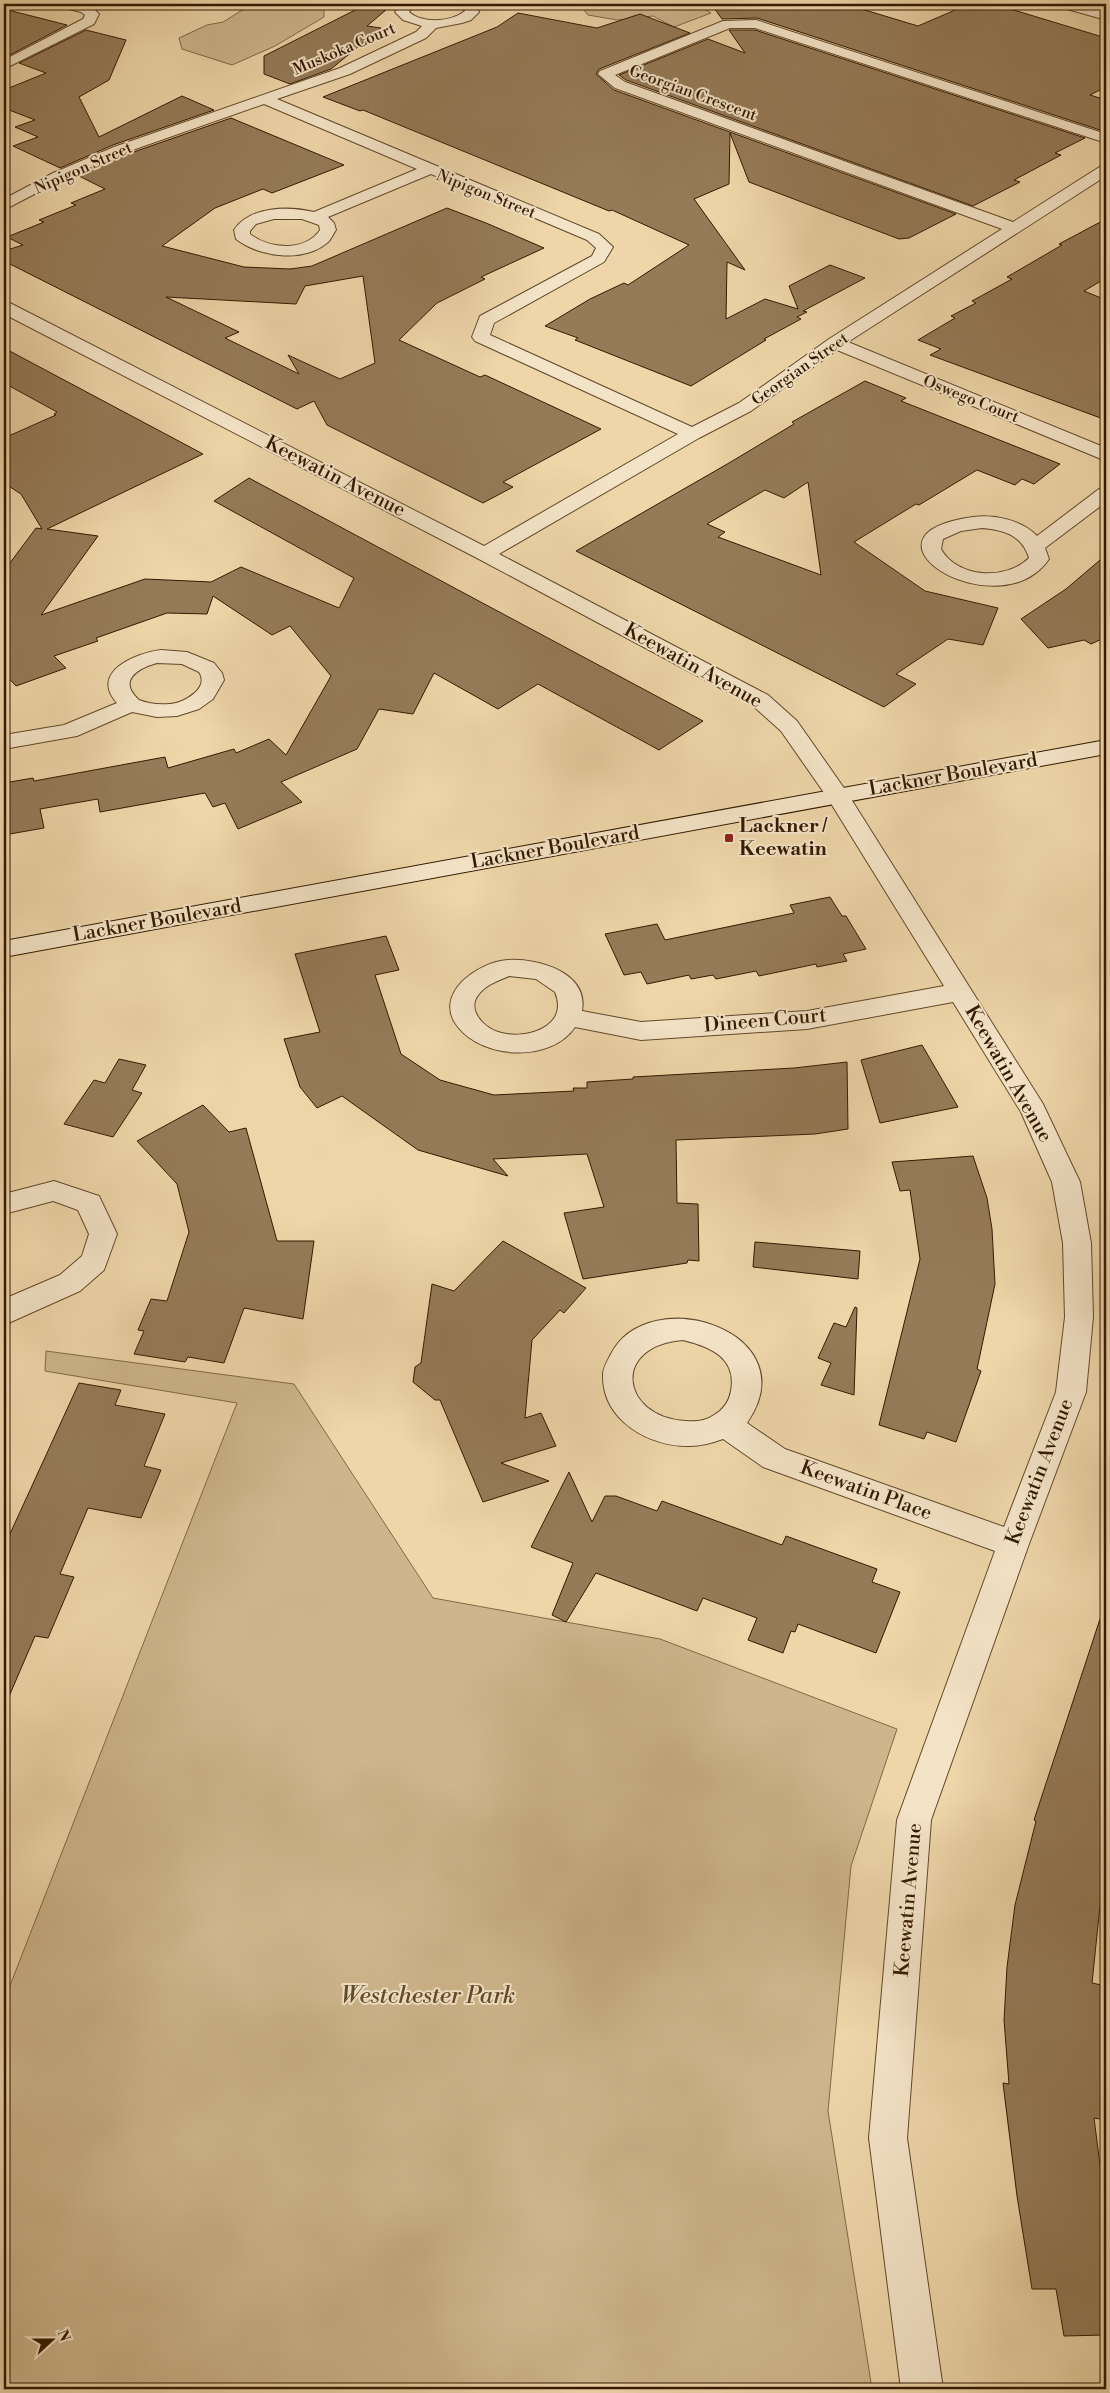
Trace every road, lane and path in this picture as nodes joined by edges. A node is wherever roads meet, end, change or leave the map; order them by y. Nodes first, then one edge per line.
1 (66, 4) edge
2 (408, 4) edge
3 (467, 4) edge
4 (1065, 4) edge
5 (1106, 4) edge
6 (1093, 12) junction
7 (1106, 16) edge
8 (433, 23) junction
9 (4, 65) edge
10 (264, 99) junction
11 (1106, 139) edge
12 (1106, 169) edge
13 (428, 170) junction
14 (4, 205) edge
15 (315, 217) junction
16 (1015, 228) junction
17 (4, 307) edge
18 (835, 344) junction
19 (692, 434) junction
20 (1106, 455) edge
21 (1106, 493) edge
22 (1037, 545) junction
23 (484, 554) junction
24 (131, 705) dead end
25 (4, 742) edge
26 (1106, 747) edge
27 (838, 796) junction
28 (4, 949) edge
29 (960, 992) junction
30 (570, 1017) dead end
31 (4, 1204) edge
32 (4, 1306) edge
33 (725, 1424) dead end
34 (1013, 1544) junction
35 (922, 2389) edge

1 - 9 street
2 - 8 street, Muskoka Court
3 - 8 street, Muskoka Court
4 - 6 street
5 - 6 street
6 - 7 street
8 - 10 street, Muskoka Court
10 - 13 street, Nipigon Street
10 - 14 street, Nipigon Street
11 - 16 street, Georgian Crescent
12 - 16 street, Georgian Street
13 - 15 street
13 - 19 street, Nipigon Street
15 - 15 street
16 - 18 street, Georgian Street
17 - 23 street, Keewatin Avenue
18 - 19 street, Georgian Street
18 - 20 street, Oswego Court
19 - 23 street, Georgian Street
21 - 22 street
22 - 22 street
23 - 27 street, Keewatin Avenue
24 - 25 street
26 - 27 street, Lackner Boulevard
27 - 28 street, Lackner Boulevard
27 - 29 street, Keewatin Avenue
29 - 30 street, Dineen Court
29 - 34 street, Keewatin Avenue
31 - 32 street
33 - 34 street, Keewatin Place
34 - 35 street, Keewatin Avenue

